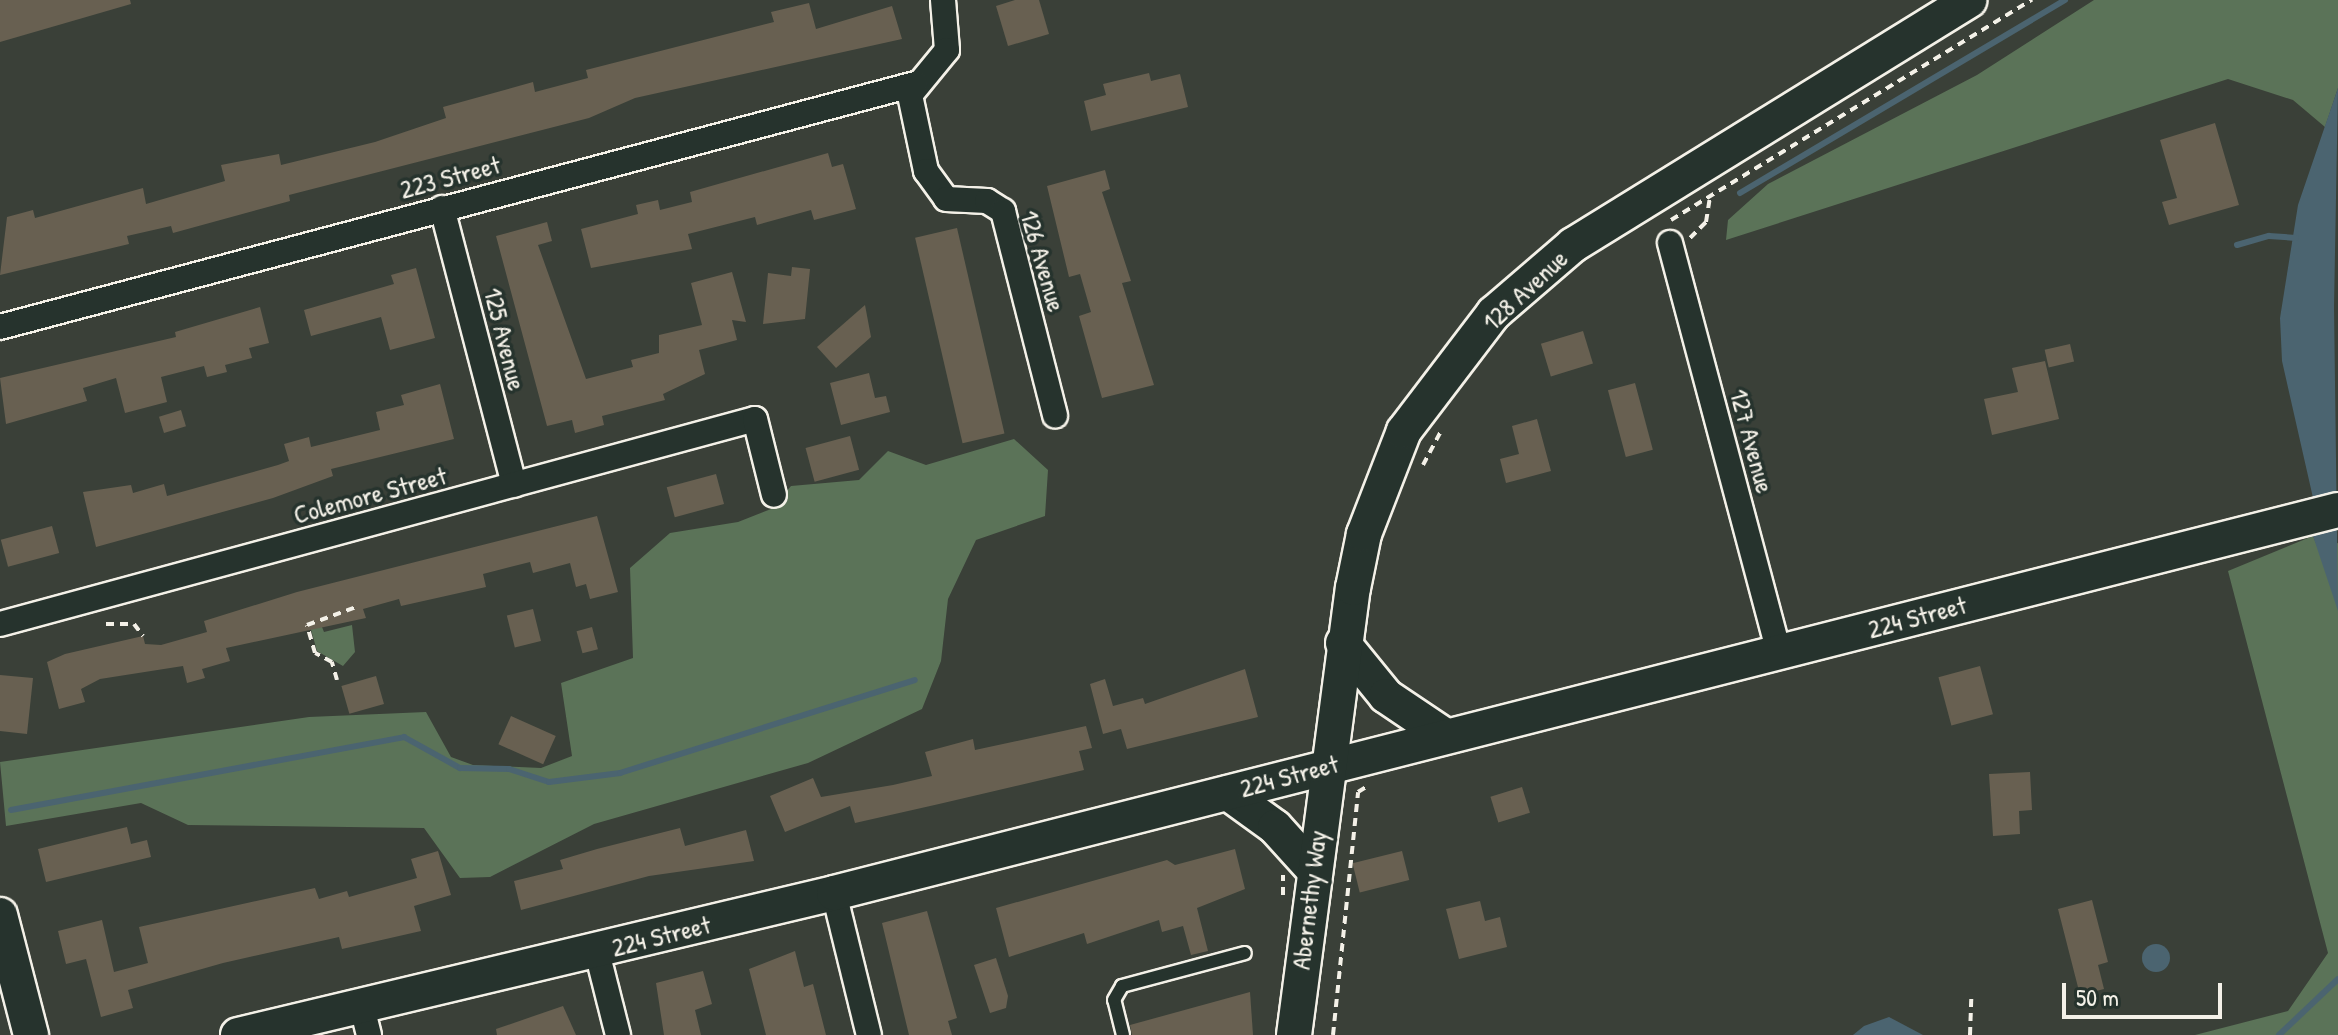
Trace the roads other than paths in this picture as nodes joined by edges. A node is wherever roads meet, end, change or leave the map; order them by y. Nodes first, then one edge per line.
1 (943, 0) edge
2 (1969, 0) edge
3 (915, 84) junction
4 (442, 208) junction
5 (1669, 239) road end
6 (0, 327) edge
7 (1055, 415) dead end
8 (514, 485) junction
9 (774, 495) dead end
10 (2322, 514) edge
11 (0, 624) edge
12 (1343, 643) junction
13 (1779, 653) junction
14 (1444, 735) junction
15 (1326, 765) junction
16 (1228, 793) junction
17 (1297, 863) junction
18 (834, 893) junction
19 (0, 915) edge
20 (597, 952) junction
21 (1245, 953) dead end
22 (365, 1021) edge
23 (31, 1035) edge
24 (238, 1035) edge
25 (618, 1035) edge
26 (869, 1035) edge
27 (1123, 1035) edge
28 (1294, 1035) edge

1 - 3 street
2 - 12 street, 128 Avenue
3 - 4 street, 223 Street
3 - 7 street, 126 Avenue
4 - 6 street, 223 Street
4 - 8 street, 125 Avenue
5 - 13 street, 127 Avenue
8 - 9 street, Colemore Street
8 - 11 street, Colemore Street
10 - 13 street, 224 Street
12 - 14 street
12 - 15 street, 128 Avenue
13 - 14 street, 224 Street
14 - 15 street, 224 Street
15 - 16 street, 224 Street
15 - 17 street, Abernethy Way
16 - 17 street
16 - 18 street, 224 Street
17 - 28 street, Abernethy Way
18 - 20 street, 224 Street
18 - 26 street
19 - 23 street
20 - 22 street, 224 Street
20 - 25 street
21 - 27 lane
22 - 24 street, 224 Street

